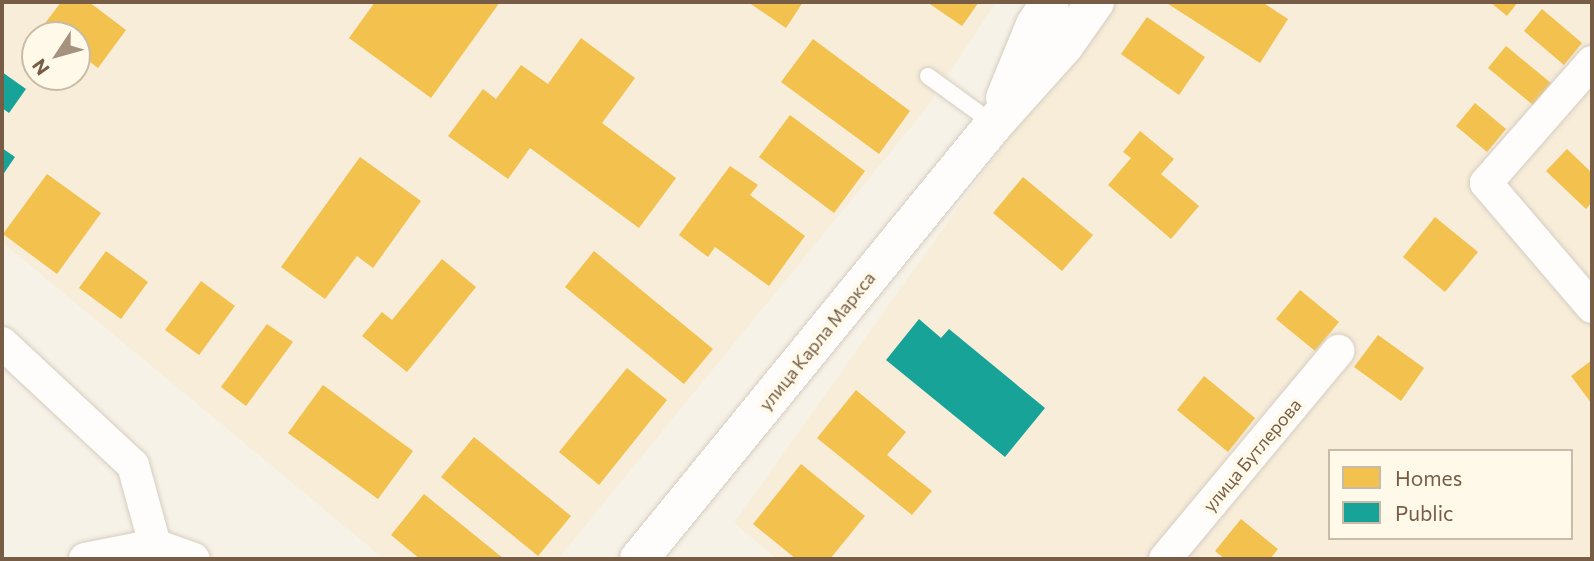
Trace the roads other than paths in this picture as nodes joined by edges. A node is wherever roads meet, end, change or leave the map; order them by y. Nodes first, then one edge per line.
1 (1095, 2) edge
2 (1050, 24) edge
3 (1592, 62) edge
4 (928, 76) dead end
5 (994, 124) junction
6 (1592, 307) edge
7 (2, 343) edge
8 (1338, 352) dead end
9 (155, 545) junction
10 (85, 559) edge
11 (194, 559) edge
12 (639, 559) edge
13 (1165, 559) edge

1 - 2 main road, улица Карла Маркса
2 - 5 main road, улица Карла Маркса
3 - 6 street
4 - 5 lane
5 - 12 main road, улица Карла Маркса
7 - 9 street
8 - 13 street, улица Бутлерова
9 - 10 street
9 - 11 street

